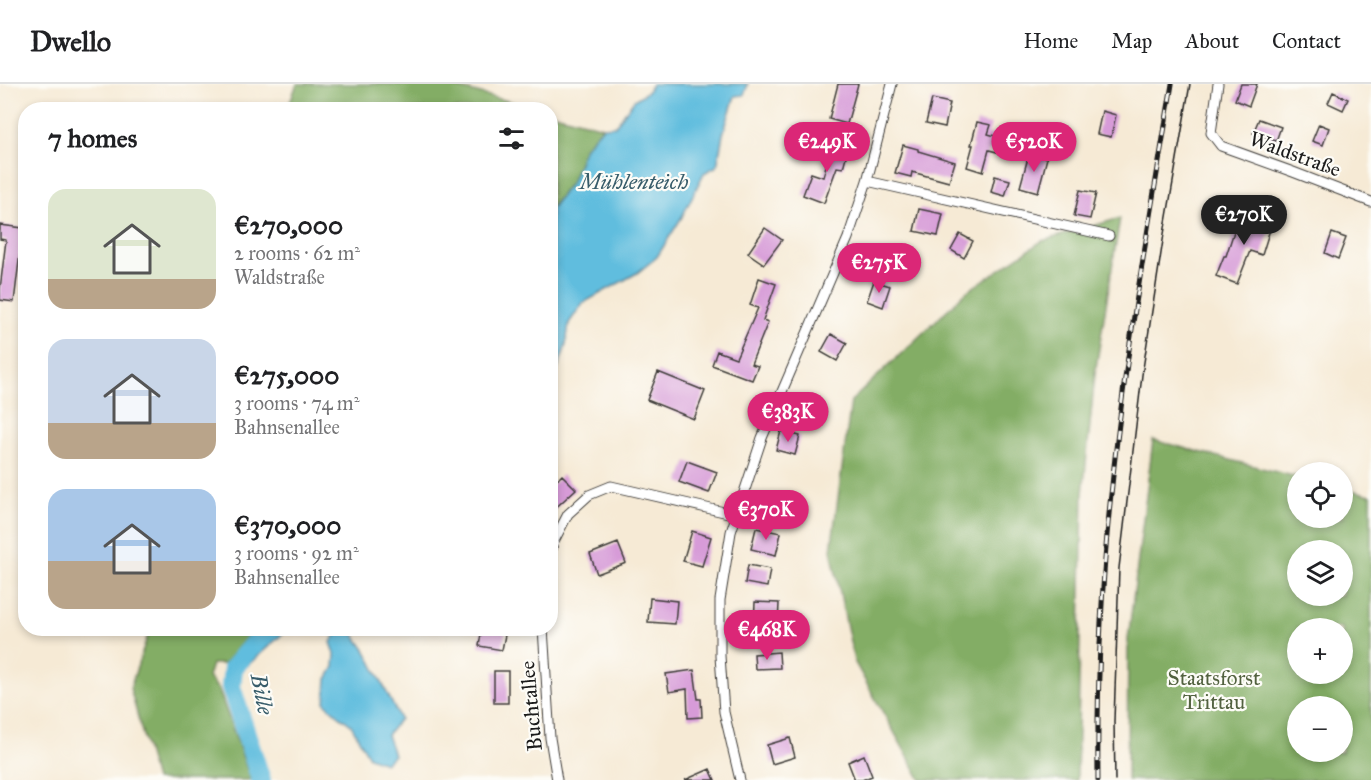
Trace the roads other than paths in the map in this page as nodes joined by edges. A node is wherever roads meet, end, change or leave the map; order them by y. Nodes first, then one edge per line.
1 (892, 84) edge
2 (1218, 84) edge
3 (867, 181) junction
4 (1371, 202) edge
5 (1109, 236) dead end
6 (736, 515) junction
7 (558, 533) edge
8 (544, 636) edge
9 (557, 780) edge
10 (740, 780) edge

1 - 3 street
2 - 4 street, Waldstraße
3 - 5 street
3 - 6 street
6 - 7 street
6 - 10 street
8 - 9 street, Buchtallee

